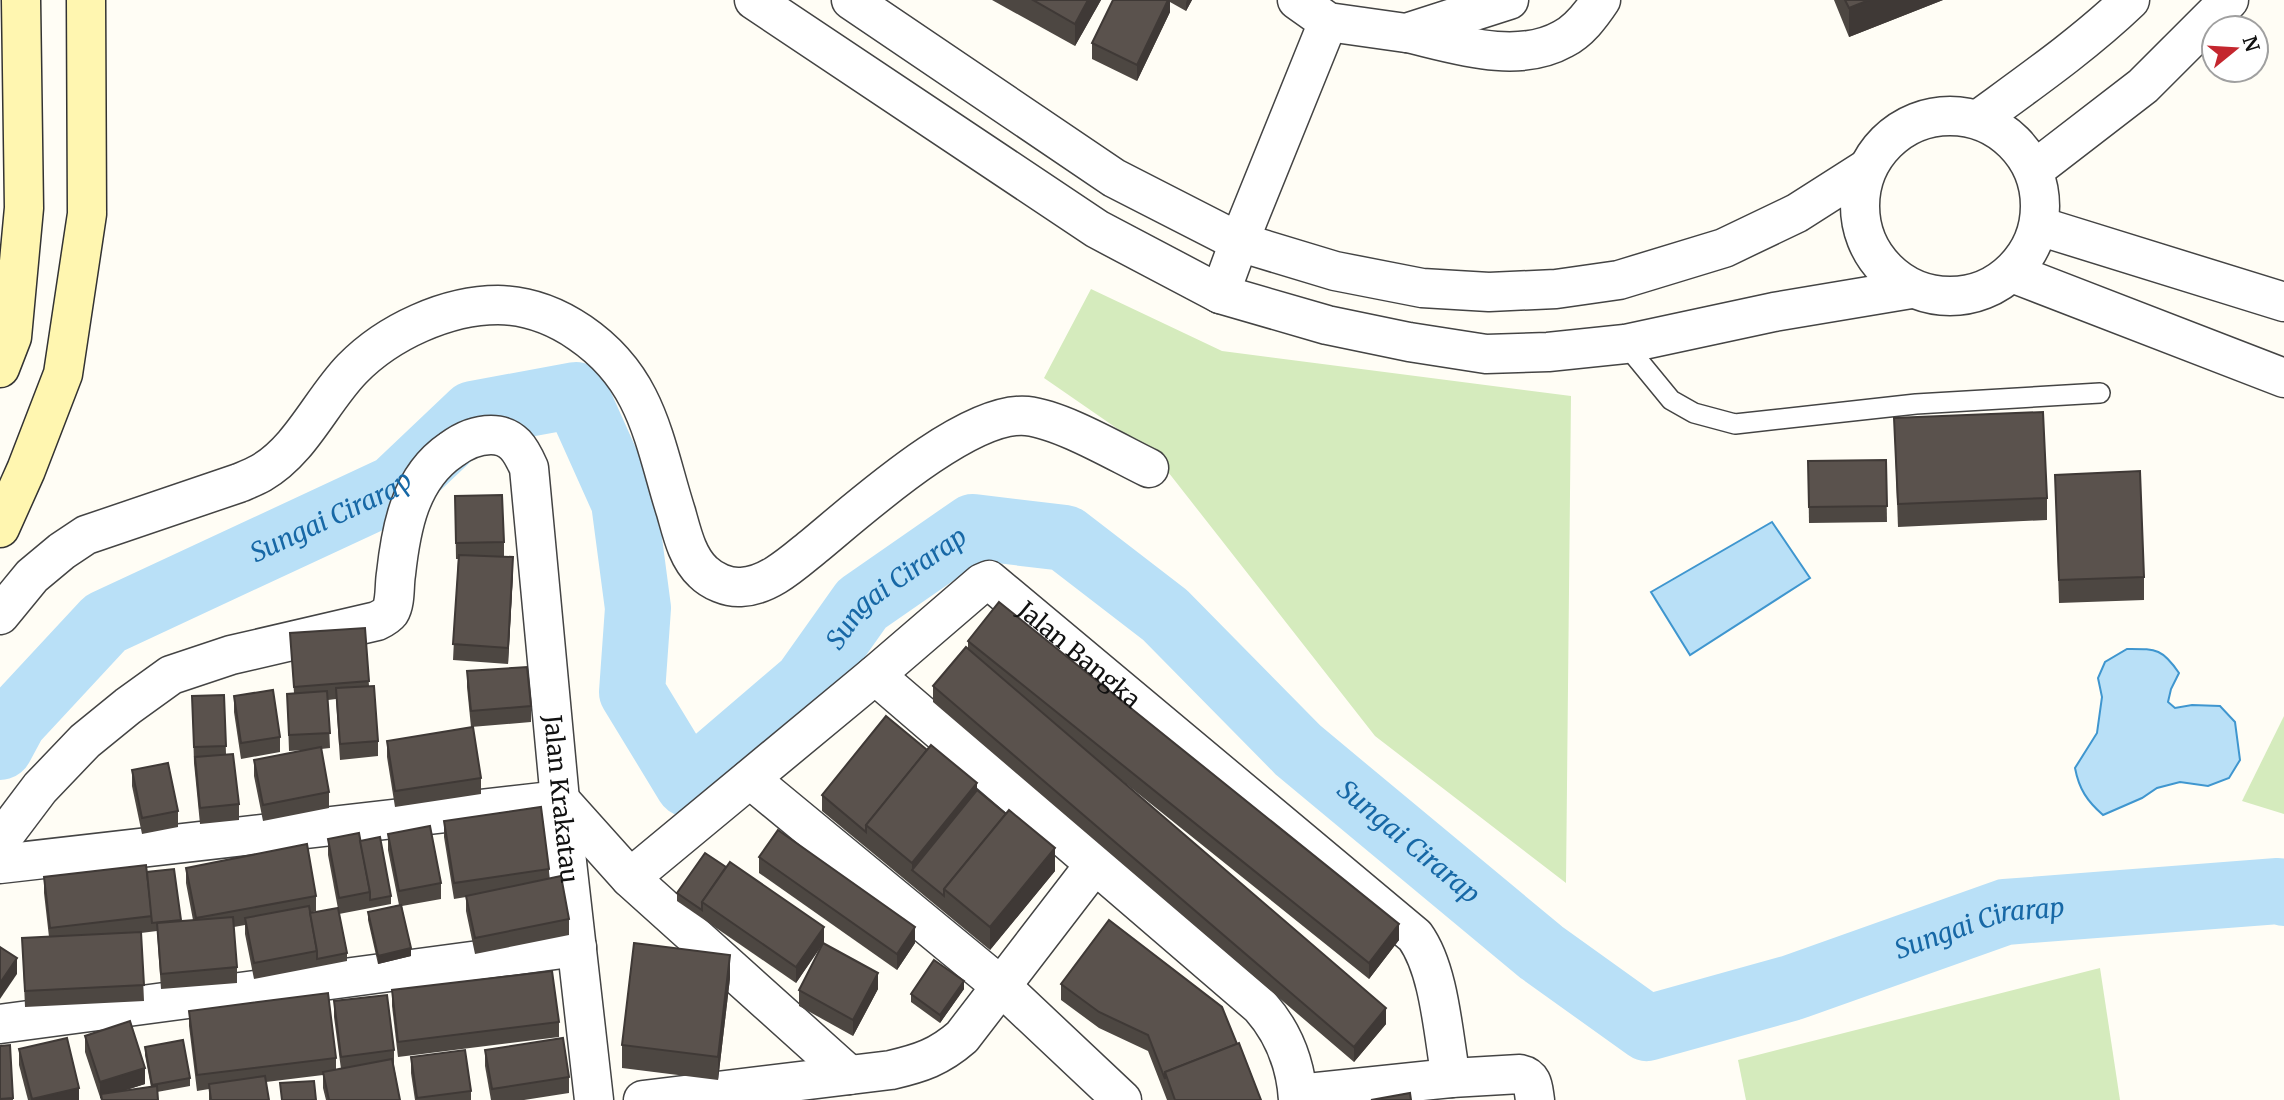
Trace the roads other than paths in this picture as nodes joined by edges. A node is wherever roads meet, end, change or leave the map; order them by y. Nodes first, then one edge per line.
1 (21, 0) edge
2 (86, 0) edge
3 (754, 0) edge
4 (851, 0) edge
5 (1297, 0) edge
6 (1509, 0) edge
7 (1601, 0) edge
8 (2130, 0) edge
9 (2229, 0) edge
10 (1328, 22) junction
11 (1406, 33) junction
12 (1979, 119) junction
13 (1866, 169) junction
14 (2034, 170) junction
15 (2039, 226) junction
16 (1239, 242) junction
17 (2012, 273) junction
18 (1910, 289) junction
19 (1220, 294) junction
20 (2284, 302) edge
21 (1625, 344) junction
22 (4, 346) edge
23 (2284, 378) edge
24 (2100, 393) dead end
25 (1149, 468) dead end
26 (0, 528) edge
27 (0, 615) edge
28 (875, 675) junction
29 (750, 779) junction
30 (560, 800) junction
31 (0, 841) edge
32 (0, 864) edge
33 (1095, 864) junction
34 (630, 878) junction
35 (577, 947) junction
36 (1002, 987) junction
37 (0, 1024) edge
38 (849, 1075) junction
39 (1451, 1078) junction
40 (749, 1094) edge
41 (1298, 1097) edge
42 (594, 1100) edge
43 (643, 1100) edge
44 (1122, 1100) edge
45 (1535, 1100) edge

1 - 22 main road
2 - 26 main road
3 - 19 street
4 - 16 street
5 - 10 street
6 - 11 street
7 - 11 street
8 - 12 street
9 - 14 street
10 - 11 street
10 - 16 street
12 - 13 street
12 - 14 street
13 - 16 street
13 - 18 street
14 - 15 street
15 - 17 street
15 - 20 street
16 - 19 street
17 - 18 street
17 - 23 street
18 - 21 street
19 - 21 street
21 - 24 lane
25 - 27 street
28 - 29 street, Jalan Bangka
28 - 33 street
28 - 39 street, Jalan Bangka
29 - 34 street, Jalan Bangka
29 - 36 street
30 - 31 street, Jalan Krakatau
30 - 32 street
30 - 34 street
30 - 35 street, Jalan Krakatau
33 - 36 street
33 - 41 street
34 - 38 street
35 - 37 street
35 - 42 street, Jalan Krakatau
36 - 38 street
36 - 44 street
38 - 40 street
39 - 41 street
39 - 45 street
40 - 43 street

